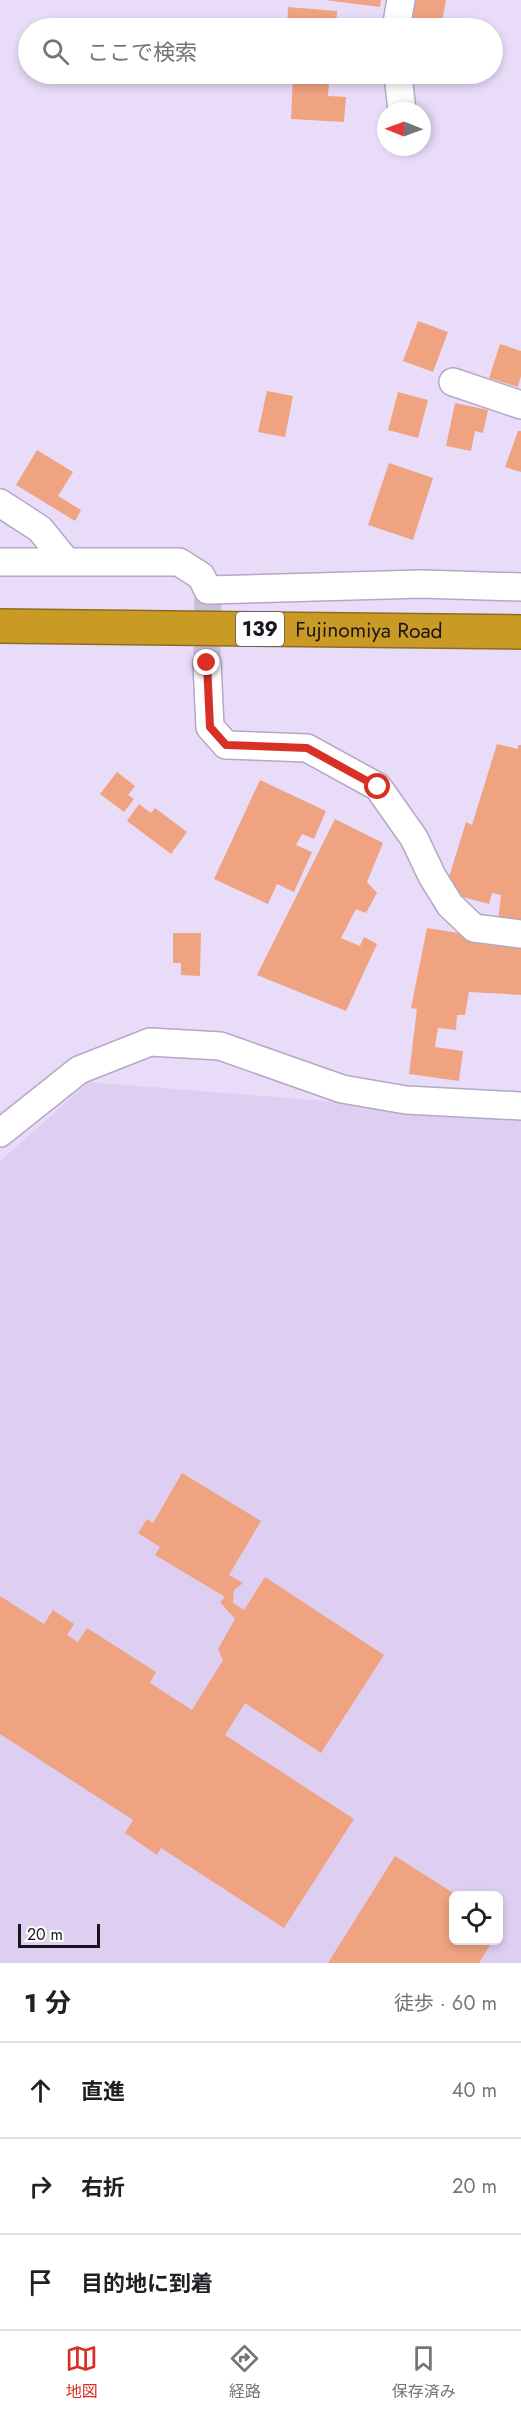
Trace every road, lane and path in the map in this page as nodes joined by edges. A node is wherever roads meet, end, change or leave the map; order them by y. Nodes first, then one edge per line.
1 (401, 0) edge
2 (398, 18) edge
3 (399, 84) edge
4 (401, 102) edge
5 (453, 382) dead end
6 (521, 405) edge
7 (0, 503) edge
8 (66, 561) junction
9 (0, 562) edge
10 (521, 587) edge
11 (0, 626) edge
12 (521, 632) edge
13 (207, 663) tunnel mouth
14 (521, 934) edge
15 (521, 1106) edge
16 (0, 1133) edge

1 - 2 street
3 - 4 street
5 - 6 street
7 - 8 street
8 - 9 street
8 - 10 street
11 - 12 highway, Fujinomiya Road / 139
13 - 14 street
15 - 16 street

